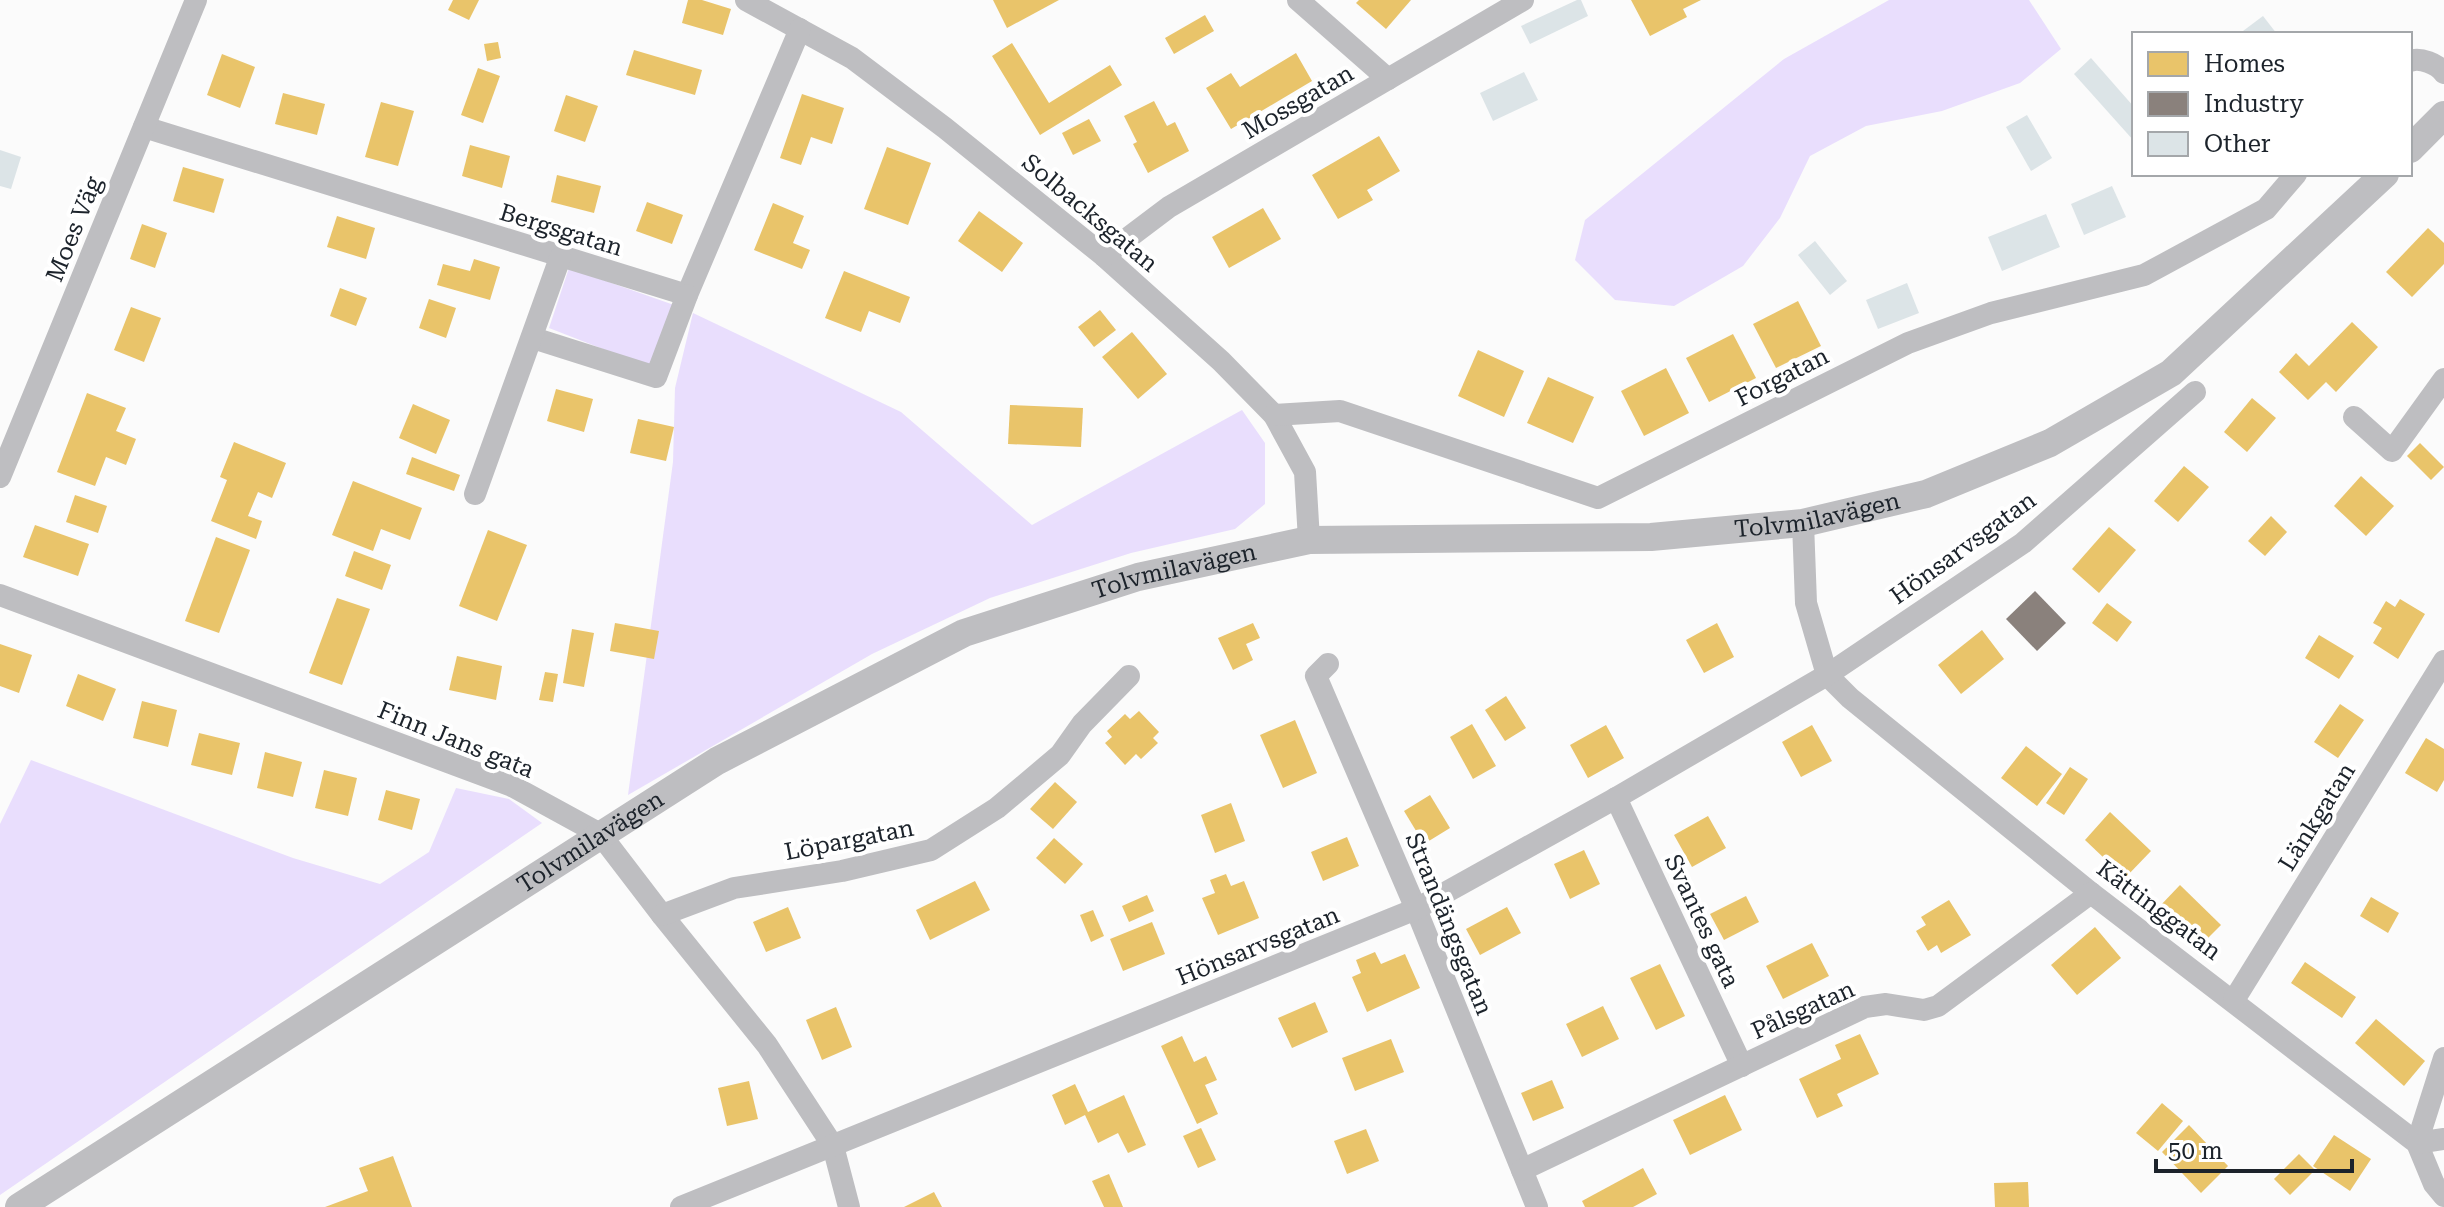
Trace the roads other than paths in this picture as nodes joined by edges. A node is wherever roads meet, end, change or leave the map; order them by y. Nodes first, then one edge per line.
1 (196, 0) edge
2 (746, 0) edge
3 (1298, 0) edge
4 (1523, 0) edge
5 (800, 29) junction
6 (2412, 60) edge
7 (2444, 73) edge
8 (1388, 79) junction
9 (2444, 115) edge
10 (144, 127) junction
11 (2412, 147) edge
12 (2294, 176) edge
13 (2383, 176) edge
14 (1104, 256) junction
15 (560, 258) junction
16 (687, 295) junction
17 (533, 338) junction
18 (2444, 379) edge
19 (2195, 392) dead end
20 (1274, 415) junction
21 (2354, 417) dead end
22 (0, 477) edge
23 (475, 494) dead end
24 (1803, 523) junction
25 (1309, 540) junction
26 (0, 595) edge
27 (2444, 661) edge
28 (1328, 664) dead end
29 (1827, 675) junction
30 (1129, 676) dead end
31 (1616, 798) junction
32 (600, 834) junction
33 (2091, 893) junction
34 (1416, 909) junction
35 (662, 915) junction
36 (2234, 1000) junction
37 (2444, 1058) edge
38 (1742, 1066) junction
39 (2444, 1139) edge
40 (2417, 1143) junction
41 (833, 1146) junction
42 (1522, 1170) junction
43 (2444, 1196) edge
44 (19, 1207) edge
45 (681, 1207) edge
46 (849, 1207) edge
47 (1537, 1207) edge

1 - 10 street, Moes Väg
2 - 5 street, Solbacksgatan
3 - 8 street
4 - 8 street, Mossgatan
5 - 14 street, Solbacksgatan
5 - 16 street
6 - 7 street
8 - 14 street, Mossgatan
9 - 11 street
10 - 15 street, Bergsgatan
10 - 22 street, Moes Väg
12 - 20 street, Forgatan
13 - 24 street, Tolvmilavägen
14 - 20 street, Solbacksgatan
15 - 16 street, Bergsgatan
15 - 17 street
16 - 17 street
17 - 23 street
18 - 21 street
19 - 29 street, Hönsarvsgatan
20 - 25 street, Solbacksgatan
24 - 25 street, Tolvmilavägen
24 - 29 street
25 - 32 street, Tolvmilavägen
26 - 32 street, Finn Jans gata
27 - 36 street, Länkgatan
28 - 34 street, Strandängsgatan
29 - 31 street, Hönsarvsgatan
29 - 33 street, Kättinggatan
30 - 35 street, Löpargatan
31 - 34 street, Hönsarvsgatan
31 - 38 street, Svantes gata
32 - 35 street, Finn Jans gata
32 - 44 street, Tolvmilavägen
33 - 36 street, Kättinggatan
33 - 38 street, Pålsgatan
34 - 41 street, Hönsarvsgatan
34 - 42 street, Strandängsgatan
35 - 41 street, Finn Jans gata
36 - 40 street, Kättinggatan
37 - 40 street
38 - 42 street, Pålsgatan
39 - 40 street
40 - 43 street, Kättinggatan
41 - 45 street, Hönsarvsgatan
41 - 46 street, Finn Jans gata
42 - 47 street, Strandängsgatan

